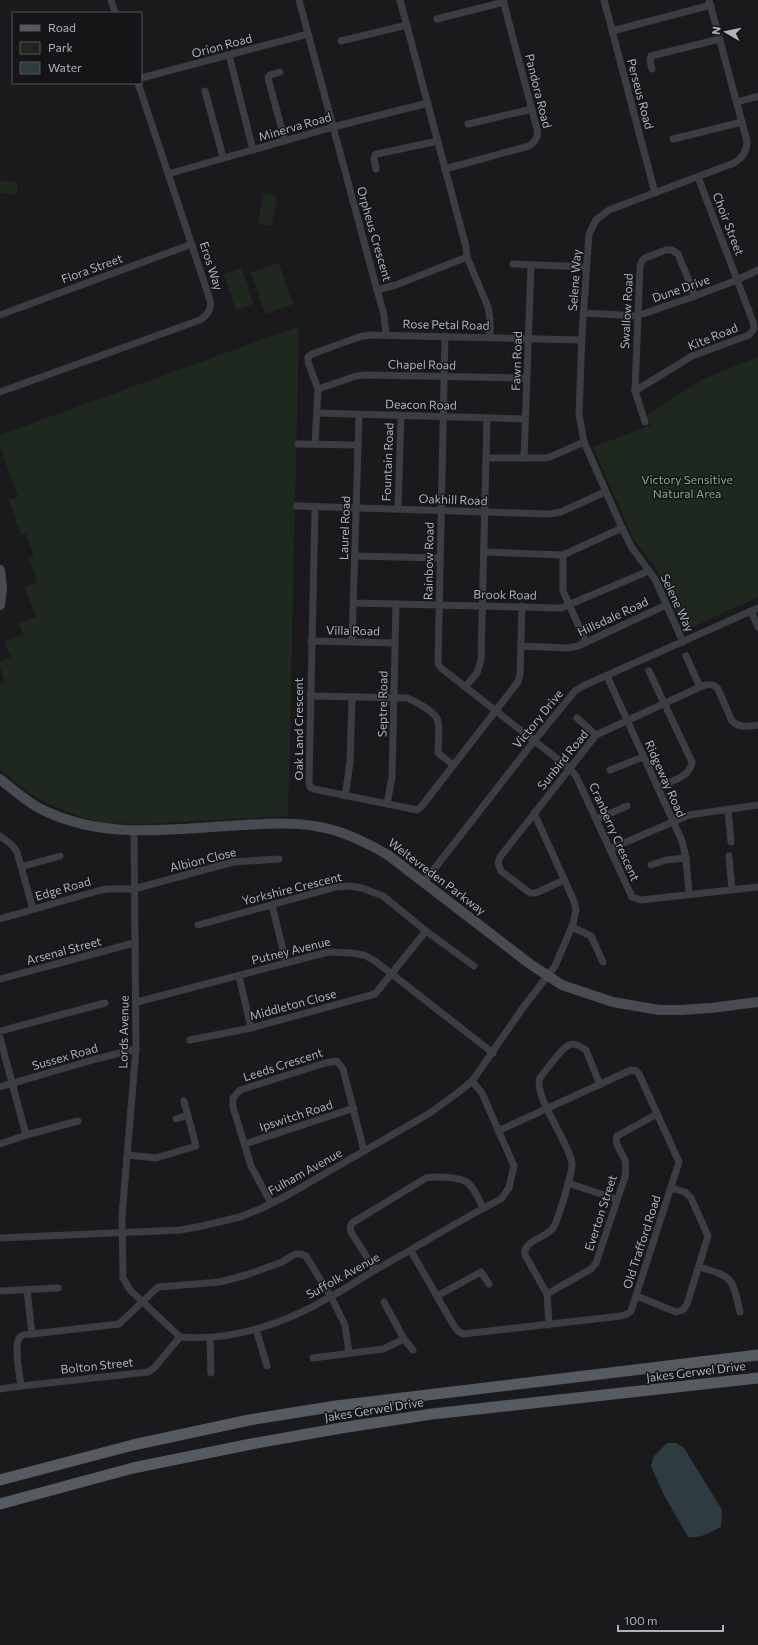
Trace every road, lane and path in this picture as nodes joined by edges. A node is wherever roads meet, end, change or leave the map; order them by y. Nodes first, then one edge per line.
1 (111, 0) edge
2 (299, 0) edge
3 (400, 0) edge
4 (604, 0) edge
5 (503, 1) edge
6 (710, 3) edge
7 (115, 12) edge
8 (438, 20) dead end
9 (407, 25) junction
10 (612, 31) junction
11 (308, 34) junction
12 (720, 38) junction
13 (341, 41) dead end
14 (229, 55) junction
15 (652, 69) dead end
16 (280, 72) dead end
17 (142, 78) edge
18 (138, 84) edge
19 (205, 91) dead end
20 (758, 96) edge
21 (736, 102) junction
22 (428, 103) junction
23 (532, 109) junction
24 (742, 122) junction
25 (468, 124) dead end
26 (334, 127) junction
27 (673, 138) dead end
28 (285, 141) junction
29 (438, 141) junction
30 (253, 150) junction
31 (223, 157) junction
32 (376, 169) dead end
33 (445, 169) junction
34 (168, 174) junction
35 (698, 177) junction
36 (655, 193) junction
37 (192, 244) junction
38 (467, 257) junction
39 (513, 264) dead end
40 (531, 265) junction
41 (586, 267) junction
42 (758, 270) edge
43 (737, 280) junction
44 (377, 290) junction
45 (695, 296) junction
46 (584, 313) junction
47 (0, 315) edge
48 (637, 316) junction
49 (386, 335) junction
50 (445, 336) junction
51 (490, 337) junction
52 (528, 338) junction
53 (582, 340) junction
54 (445, 377) junction
55 (527, 378) junction
56 (318, 389) junction
57 (635, 390) junction
58 (0, 392) edge
59 (316, 413) junction
60 (359, 415) junction
61 (401, 416) junction
62 (443, 417) junction
63 (487, 418) junction
64 (525, 418) junction
65 (645, 422) dead end
66 (584, 442) junction
67 (298, 444) dead end
68 (315, 444) junction
69 (358, 445) junction
70 (486, 458) junction
71 (524, 458) junction
72 (605, 492) junction
73 (297, 506) dead end
74 (315, 508) junction
75 (357, 508) junction
76 (398, 509) junction
77 (441, 510) junction
78 (484, 511) junction
79 (622, 528) junction
80 (483, 552) junction
81 (563, 555) junction
82 (355, 556) junction
83 (439, 558) junction
84 (0, 570) edge
85 (648, 570) junction
86 (354, 603) junction
87 (396, 604) junction
88 (439, 605) junction
89 (570, 605) junction
90 (666, 605) junction
91 (0, 606) edge
92 (482, 606) junction
93 (522, 606) junction
94 (758, 608) edge
95 (751, 611) junction
96 (758, 627) edge
97 (311, 641) junction
98 (352, 642) junction
99 (586, 642) junction
100 (683, 642) junction
101 (395, 643) junction
102 (521, 646) junction
103 (686, 656) dead end
104 (649, 671) dead end
105 (607, 676) junction
106 (466, 687) junction
107 (700, 687) junction
108 (310, 696) junction
109 (352, 697) junction
110 (394, 698) junction
111 (665, 703) junction
112 (495, 712) junction
113 (577, 718) dead end
114 (627, 720) junction
115 (758, 725) edge
116 (596, 735) junction
117 (534, 741) junction
118 (644, 757) junction
119 (453, 765) junction
120 (569, 768) junction
121 (610, 770) dead end
122 (0, 779) edge
123 (657, 787) junction
124 (345, 796) junction
125 (387, 804) junction
126 (758, 805) edge
127 (627, 806) dead end
128 (728, 809) junction
129 (534, 813) junction
130 (597, 819) junction
131 (672, 821) junction
132 (134, 831) junction
133 (0, 836) edge
134 (731, 842) dead end
135 (610, 849) junction
136 (60, 856) dead end
137 (729, 856) dead end
138 (686, 858) junction
139 (279, 859) dead end
140 (651, 865) dead end
141 (21, 867) junction
142 (564, 880) junction
143 (424, 882) junction
144 (758, 887) edge
145 (134, 889) junction
146 (732, 890) junction
147 (689, 894) junction
148 (272, 905) junction
149 (33, 909) junction
150 (0, 919) edge
151 (198, 925) dead end
152 (572, 927) junction
153 (426, 931) junction
154 (134, 943) junction
155 (286, 962) junction
156 (603, 962) dead end
157 (474, 966) dead end
158 (392, 974) junction
159 (238, 976) junction
160 (547, 976) junction
161 (0, 979) edge
162 (136, 1002) junction
163 (758, 1002) edge
164 (105, 1003) dead end
165 (251, 1028) junction
166 (0, 1031) edge
167 (0, 1038) edge
168 (190, 1040) dead end
169 (136, 1050) junction
170 (493, 1053) junction
171 (472, 1081) junction
172 (11, 1083) junction
173 (600, 1085) junction
174 (0, 1087) edge
175 (184, 1101) dead end
176 (354, 1108) junction
177 (548, 1108) junction
178 (657, 1114) junction
179 (188, 1115) junction
180 (176, 1119) dead end
181 (78, 1121) dead end
182 (498, 1131) junction
183 (26, 1135) junction
184 (0, 1144) edge
185 (245, 1144) junction
186 (364, 1151) junction
187 (128, 1155) junction
188 (568, 1183) junction
189 (671, 1188) junction
190 (616, 1199) junction
191 (271, 1203) junction
192 (483, 1208) junction
193 (122, 1233) junction
194 (0, 1238) edge
195 (411, 1250) junction
196 (699, 1267) junction
197 (375, 1270) junction
198 (489, 1284) dead end
199 (58, 1288) dead end
200 (27, 1290) junction
201 (0, 1291) edge
202 (547, 1294) junction
203 (437, 1296) junction
204 (636, 1296) junction
205 (331, 1297) junction
206 (143, 1302) junction
207 (384, 1302) dead end
208 (740, 1312) dead end
209 (549, 1325) junction
210 (256, 1329) junction
211 (32, 1334) junction
212 (180, 1337) junction
213 (210, 1338) junction
214 (404, 1340) junction
215 (413, 1350) dead end
216 (349, 1353) junction
217 (758, 1355) edge
218 (313, 1358) dead end
219 (267, 1366) dead end
220 (211, 1373) dead end
221 (758, 1378) edge
222 (21, 1386) junction
223 (0, 1390) edge
224 (0, 1480) edge
225 (0, 1504) edge

1 - 7 street
2 - 11 street, Orpheus Crescent
3 - 9 street
4 - 10 street, Perseus Road
5 - 8 street
5 - 23 street, Pandora Road
6 - 10 street
6 - 12 street, Selene Way
9 - 13 street
9 - 22 street
10 - 36 street, Perseus Road
11 - 14 street, Orion Road
11 - 26 street, Orpheus Crescent
12 - 15 street
12 - 21 street, Selene Way
14 - 17 street, Orion Road
14 - 30 street
16 - 28 street
18 - 34 street, Eros Way
19 - 31 street
20 - 21 street
21 - 24 street, Selene Way
22 - 26 street, Minerva Road
22 - 29 street
23 - 25 street
23 - 33 street, Pandora Road
24 - 27 street
24 - 35 street, Selene Way
26 - 28 street, Minerva Road
26 - 44 street, Orpheus Crescent
28 - 30 street, Minerva Road
29 - 32 street
29 - 33 street
30 - 31 street, Minerva Road
31 - 34 street, Minerva Road
33 - 38 street
34 - 37 street, Eros Way
35 - 36 street, Selene Way
35 - 43 street, Choir Street
36 - 41 street, Selene Way
37 - 47 street, Flora Street
37 - 58 street, Eros Way
38 - 44 street, Orpheus Crescent
38 - 51 street
39 - 40 street
40 - 41 street
40 - 52 street, Fawn Road
41 - 46 street, Selene Way
42 - 43 street, Dune Drive
43 - 45 street, Dune Drive
43 - 57 street, Kite Road
44 - 49 street
45 - 48 street, Dune Drive
45 - 48 street, Swallow Road
46 - 48 street, Dune Drive
46 - 53 street, Selene Way
48 - 57 street, Swallow Road
49 - 50 street, Rose Petal Road
49 - 56 street, Rose Petal Road
50 - 51 street, Rose Petal Road
50 - 54 street, Rainbow Road
51 - 52 street, Rose Petal Road
52 - 53 street, Rose Petal Road
52 - 55 street, Fawn Road
53 - 66 street, Selene Way
54 - 55 street, Chapel Road
54 - 56 street, Chapel Road
54 - 62 street, Rainbow Road
55 - 64 street, Fawn Road
56 - 59 street
57 - 65 street, Swallow Road
59 - 60 street, Deacon Road
59 - 68 street
60 - 61 street, Deacon Road
60 - 69 street, Laurel Road
61 - 62 street, Deacon Road
61 - 76 street, Fountain Road
62 - 63 street, Deacon Road
62 - 77 street, Rainbow Road
63 - 64 street, Deacon Road
63 - 70 street
64 - 71 street, Fawn Road
66 - 71 street
66 - 72 street, Selene Way
67 - 68 street
68 - 69 street
69 - 75 street, Laurel Road
70 - 71 street
70 - 78 street
72 - 78 street, Oakhill Road
72 - 79 street, Selene Way
73 - 74 street, Oakhill Road
74 - 75 street, Oakhill Road
74 - 97 street, Oak Land Crescent
75 - 76 street, Oakhill Road
75 - 82 street, Laurel Road
76 - 77 street, Oakhill Road
77 - 78 street, Oakhill Road
77 - 83 street, Rainbow Road
78 - 80 street
79 - 81 street
79 - 85 street, Selene Way
80 - 81 street
80 - 92 street
81 - 89 street
82 - 83 street
82 - 86 street, Laurel Road
83 - 88 street, Rainbow Road
84 - 91 street
85 - 89 street, Brook Road
85 - 90 street, Selene Way
86 - 87 street, Brook Road
86 - 98 street, Laurel Road
87 - 88 street, Brook Road
87 - 101 street, Septre Road
88 - 92 street, Brook Road
88 - 106 street, Rainbow Road
89 - 93 street, Brook Road
89 - 99 street
90 - 99 street, Hillsdale Road
90 - 100 street, Selene Way
92 - 93 street, Brook Road
92 - 106 street
93 - 102 street, Oak Land Crescent
94 - 95 street, Victory Drive
95 - 96 street
95 - 100 street, Victory Drive
97 - 98 street, Villa Road
97 - 108 street, Oak Land Crescent
98 - 101 street, Villa Road
99 - 102 street, Hillsdale Road
100 - 105 street, Victory Drive
101 - 110 street, Septre Road
102 - 112 street, Oak Land Crescent
103 - 107 street
104 - 111 street
105 - 114 street, Ridgeway Road
105 - 117 street, Victory Drive
106 - 112 street, Rainbow Road
107 - 111 street, Sunbird Road
107 - 115 street
108 - 109 street
108 - 124 street, Oak Land Crescent
109 - 110 street
109 - 124 street
110 - 119 street
110 - 125 street, Septre Road
111 - 114 street, Sunbird Road
111 - 123 street
112 - 117 street, Rainbow Road
112 - 119 street, Oak Land Crescent
113 - 116 street
114 - 116 street, Sunbird Road
114 - 118 street, Ridgeway Road
116 - 120 street, Sunbird Road
117 - 120 street, Cranberry Crescent
117 - 143 street, Victory Drive
118 - 121 street
118 - 123 street, Ridgeway Road
119 - 125 street, Oak Land Crescent
120 - 129 street, Sunbird Road
120 - 130 street, Cranberry Crescent
122 - 132 street, Weltevreden Parkway
123 - 131 street, Ridgeway Road
124 - 125 street, Oak Land Crescent
126 - 128 street
127 - 130 street
128 - 131 street
128 - 134 street
129 - 142 street
129 - 142 street, Sunbird Road
130 - 135 street, Cranberry Crescent
131 - 135 street
131 - 138 street, Ridgeway Road
132 - 143 street, Weltevreden Parkway
132 - 145 street, Lords Avenue
133 - 141 street
135 - 147 street, Cranberry Crescent
136 - 141 street
137 - 146 street
138 - 140 street
138 - 147 street, Ridgeway Road
139 - 145 street, Albion Close
141 - 149 street
142 - 152 street
143 - 160 street, Weltevreden Parkway
144 - 146 street, Cranberry Crescent
145 - 149 street, Edge Road
145 - 154 street, Lords Avenue
146 - 147 street, Cranberry Crescent
148 - 151 street, Yorkshire Crescent
148 - 153 street, Yorkshire Crescent
148 - 155 street
149 - 150 street, Edge Road
152 - 156 street
152 - 160 street
153 - 157 street, Yorkshire Crescent
153 - 158 street
154 - 161 street, Arsenal Street
154 - 162 street, Lords Avenue
155 - 158 street, Putney Avenue
155 - 159 street, Putney Avenue
158 - 165 street, Middleton Close
158 - 170 street, Putney Avenue
159 - 162 street, Putney Avenue
159 - 165 street
160 - 163 street, Weltevreden Parkway
160 - 170 street, Fulham Avenue
162 - 169 street, Lords Avenue
164 - 166 street
165 - 168 street, Middleton Close
167 - 172 street
169 - 172 street, Sussex Road
169 - 187 street, Lords Avenue
170 - 171 street, Fulham Avenue
171 - 182 street, Suffolk Avenue
171 - 186 street, Fulham Avenue
172 - 174 street, Sussex Road
172 - 183 street
173 - 177 street, Old Trafford Road
173 - 177 street
173 - 178 street, Old Trafford Road
175 - 179 street
176 - 185 street, Ipswitch Road
176 - 185 street, Leeds Crescent
176 - 186 street, Leeds Crescent
177 - 182 street, Old Trafford Road
177 - 188 street
178 - 189 street, Old Trafford Road
178 - 190 street, Everton Street
179 - 180 street
179 - 187 street
181 - 183 street
182 - 192 street, Suffolk Avenue
183 - 184 street
185 - 191 street, Leeds Crescent
186 - 191 street, Fulham Avenue
187 - 193 street, Lords Avenue
188 - 190 street
188 - 202 street
189 - 196 street
189 - 204 street, Old Trafford Road
190 - 202 street, Everton Street
191 - 193 street, Fulham Avenue
192 - 195 street, Suffolk Avenue
192 - 197 street
193 - 194 street, Fulham Avenue
193 - 206 street
195 - 197 street, Suffolk Avenue
195 - 203 street, Old Trafford Road
196 - 204 street
196 - 208 street
197 - 205 street, Suffolk Avenue
198 - 203 street
199 - 200 street
200 - 201 street
200 - 211 street
202 - 209 street
203 - 209 street, Old Trafford Road
204 - 209 street, Old Trafford Road
205 - 206 street
205 - 210 street, Suffolk Avenue
205 - 216 street
206 - 211 street
206 - 212 street
207 - 214 street
210 - 213 street, Suffolk Avenue
210 - 219 street
211 - 222 street
212 - 213 street, Suffolk Avenue
212 - 222 street, Bolton Street
213 - 220 street
214 - 215 street
214 - 216 street
216 - 218 street
217 - 224 main road, Jakes Gerwel Drive
221 - 225 main road, Jakes Gerwel Drive
222 - 223 street, Bolton Street

